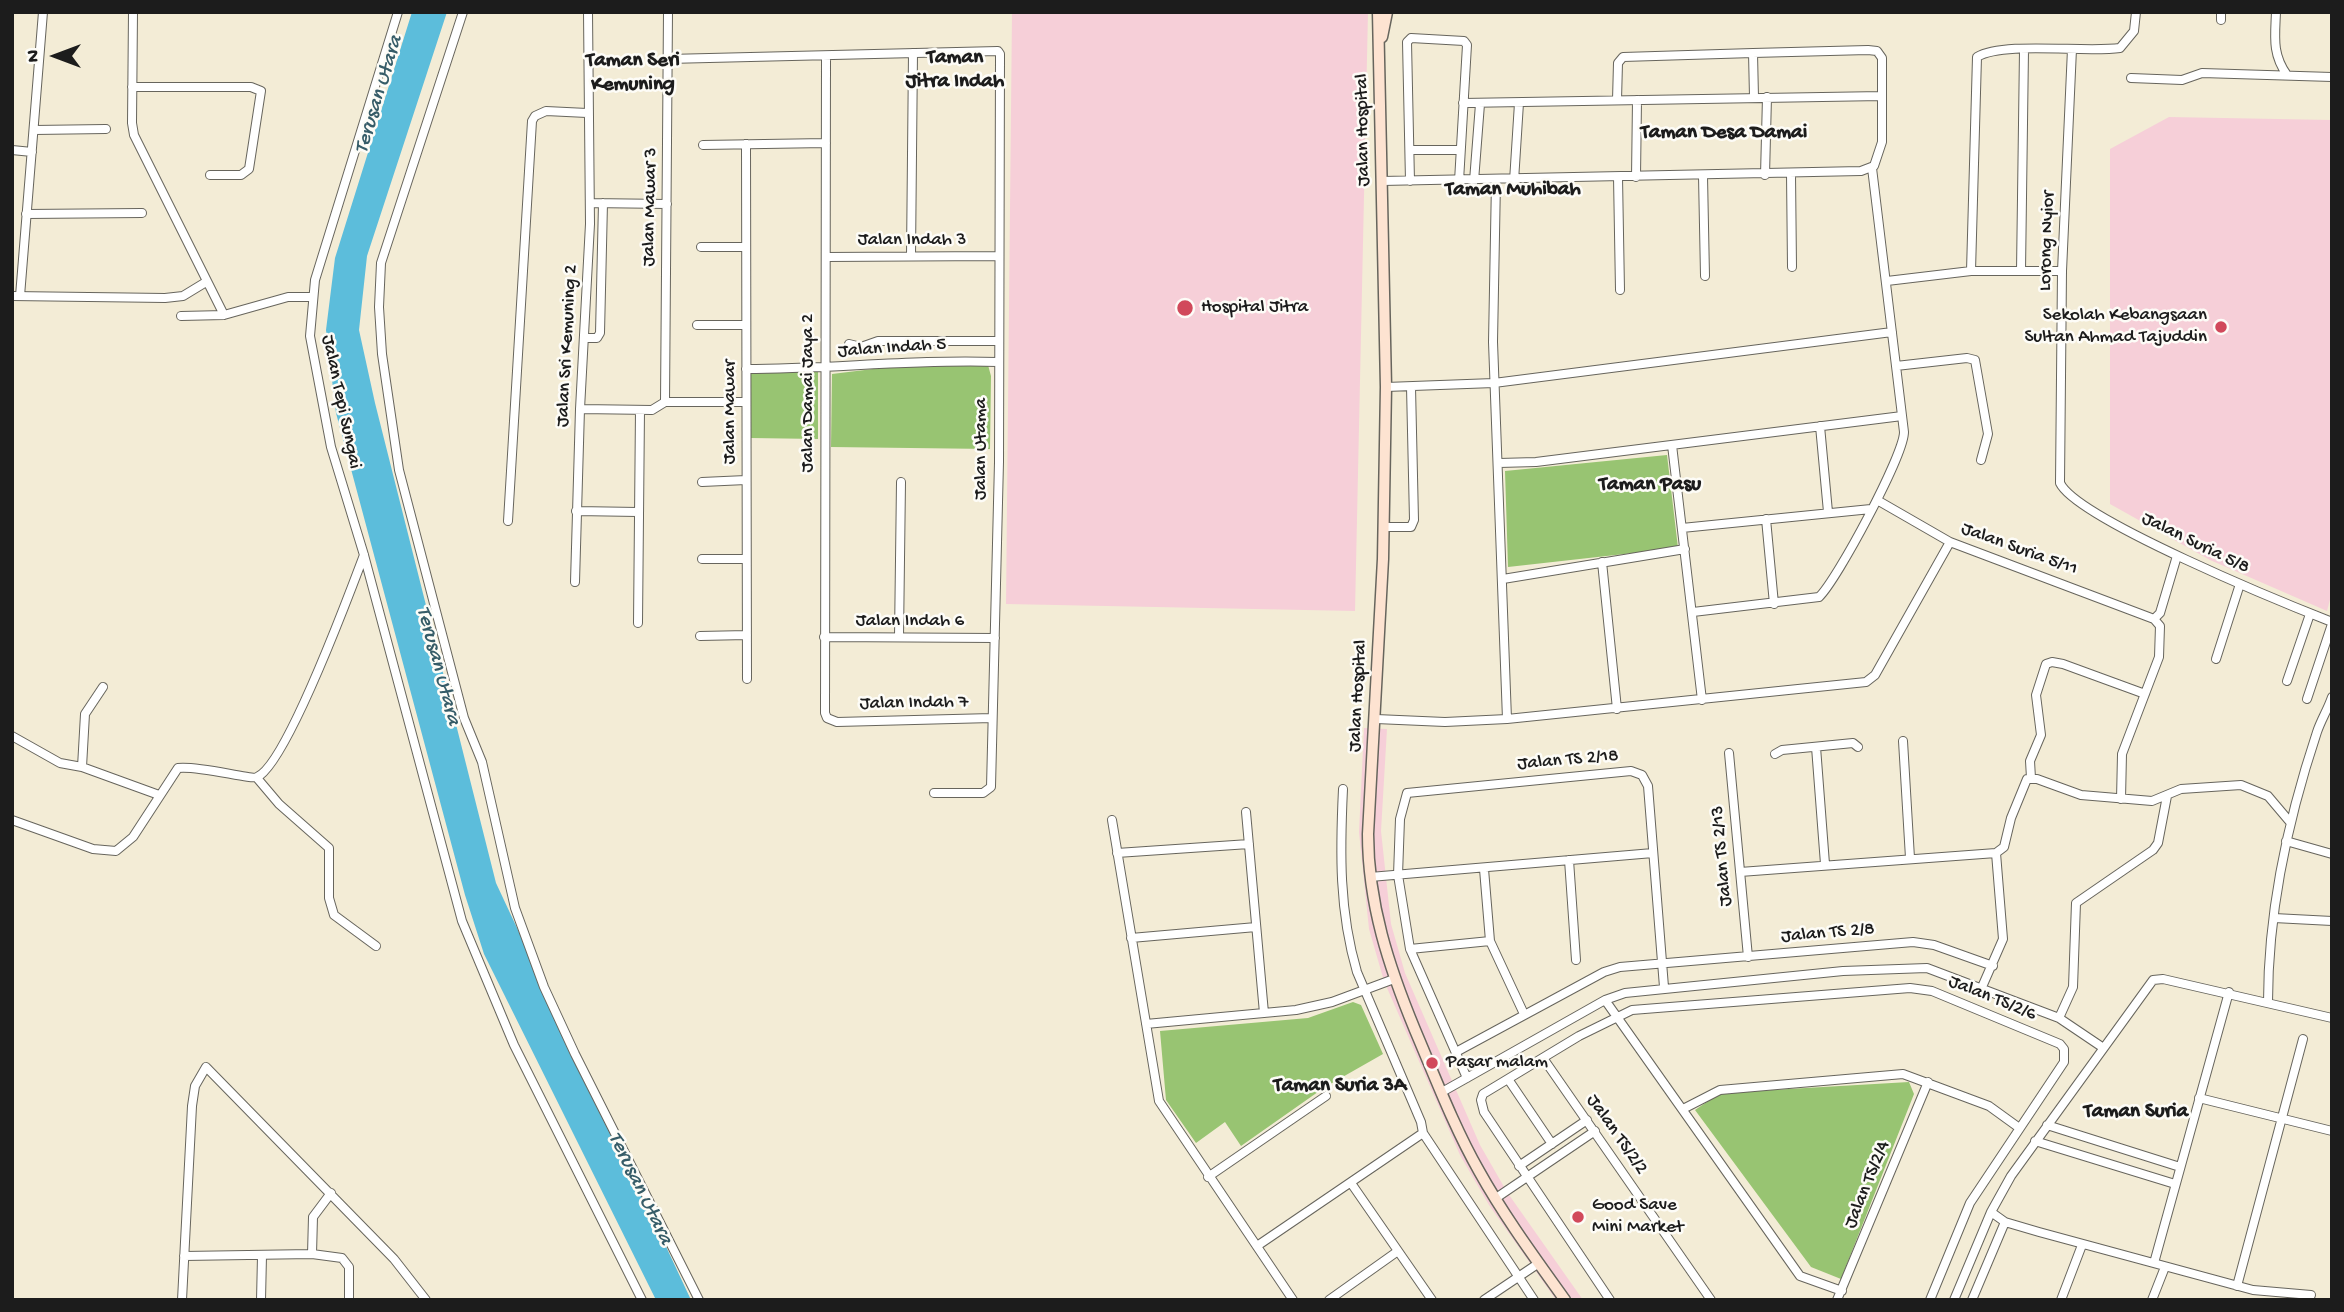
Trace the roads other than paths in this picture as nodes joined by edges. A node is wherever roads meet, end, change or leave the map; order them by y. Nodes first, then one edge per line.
1 (43, 12) edge
2 (133, 12) edge
3 (398, 12) edge
4 (463, 12) edge
5 (588, 12) edge
6 (668, 12) edge
7 (1378, 12) edge
8 (1387, 12) edge
9 (2136, 12) edge
10 (2276, 12) edge
11 (1380, 47) junction
12 (2073, 49) junction
13 (2024, 50) junction
14 (913, 53) junction
15 (1753, 53) junction
16 (827, 57) junction
17 (668, 59) junction
18 (2287, 75) junction
19 (2332, 77) edge
20 (2131, 78) dead end
21 (132, 87) junction
22 (1882, 96) junction
23 (1754, 97) junction
24 (1767, 97) junction
25 (1617, 100) junction
26 (1637, 100) junction
27 (1463, 103) junction
28 (1519, 103) junction
29 (1480, 104) junction
30 (587, 113) junction
31 (106, 129) dead end
32 (34, 130) junction
33 (826, 143) junction
34 (746, 144) junction
35 (703, 145) dead end
36 (12, 150) edge
37 (1410, 150) junction
38 (1460, 150) junction
39 (32, 152) junction
40 (1872, 168) junction
41 (1791, 174) junction
42 (210, 175) dead end
43 (1765, 175) junction
44 (1703, 176) junction
45 (1618, 177) junction
46 (1636, 177) junction
47 (1382, 181) junction
48 (1410, 181) junction
49 (1458, 181) junction
50 (1474, 181) junction
51 (1496, 181) junction
52 (1514, 181) junction
53 (590, 203) junction
54 (603, 203) junction
55 (667, 204) junction
56 (142, 213) dead end
57 (26, 214) junction
58 (701, 247) dead end
59 (746, 247) junction
60 (911, 256) junction
61 (998, 256) junction
62 (826, 257) junction
63 (1791, 267) dead end
64 (1971, 271) junction
65 (2021, 271) junction
66 (2062, 271) junction
67 (1704, 276) dead end
68 (1887, 281) junction
69 (206, 282) junction
70 (1620, 290) dead end
71 (16, 296) edge
72 (311, 297) junction
73 (224, 315) junction
74 (181, 316) dead end
75 (697, 325) dead end
76 (746, 325) junction
77 (1892, 332) junction
78 (584, 338) junction
79 (941, 341) junction
80 (998, 341) junction
81 (849, 344) dead end
82 (940, 360) junction
83 (998, 362) junction
84 (1896, 366) junction
85 (746, 369) junction
86 (825, 369) junction
87 (1494, 383) junction
88 (1386, 387) junction
89 (1411, 387) junction
90 (664, 402) junction
91 (746, 402) junction
92 (580, 409) junction
93 (640, 410) junction
94 (1902, 416) junction
95 (1820, 426) junction
96 (1672, 445) junction
97 (1981, 460) dead end
98 (1499, 463) junction
99 (2058, 476) joint
100 (746, 480) junction
101 (702, 482) dead end
102 (901, 482) dead end
103 (1877, 500) junction
104 (1871, 509) junction
105 (576, 511) junction
106 (638, 512) junction
107 (1828, 512) junction
108 (1766, 519) junction
109 (508, 522) dead end
110 (1383, 527) junction
111 (1682, 528) junction
112 (1950, 542) junction
113 (1685, 549) junction
114 (364, 555) junction
115 (2177, 556) junction
116 (702, 559) dead end
117 (746, 559) junction
118 (1601, 562) junction
119 (1503, 579) junction
120 (575, 582) dead end
121 (2241, 584) junction
122 (1774, 604) junction
123 (1693, 612) junction
124 (2311, 614) junction
125 (2154, 619) junction
126 (638, 623) dead end
127 (2332, 623) edge
128 (747, 635) junction
129 (700, 636) dead end
130 (824, 637) junction
131 (899, 637) junction
132 (995, 638) junction
133 (2216, 659) dead end
134 (747, 679) dead end
135 (2287, 681) dead end
136 (103, 687) dead end
137 (2145, 694) junction
138 (2307, 699) dead end
139 (1702, 700) junction
140 (2331, 701) edge
141 (1617, 709) junction
142 (992, 718) junction
143 (1376, 719) junction
144 (1507, 719) junction
145 (836, 722) joint
146 (12, 736) edge
147 (1903, 741) dead end
148 (1816, 747) junction
149 (1858, 747) dead end
150 (1729, 752) dead end
151 (1775, 754) dead end
152 (82, 767) junction
153 (257, 778) junction
154 (2031, 778) junction
155 (1343, 789) dead end
156 (934, 793) dead end
157 (159, 795) junction
158 (2167, 796) junction
159 (2121, 799) junction
160 (1246, 812) dead end
161 (12, 820) edge
162 (1112, 820) dead end
163 (2290, 821) junction
164 (2286, 841) junction
165 (1249, 844) junction
166 (1117, 853) junction
167 (1653, 853) junction
168 (1996, 853) junction
169 (2332, 855) edge
170 (1910, 858) junction
171 (1569, 860) junction
172 (1825, 864) junction
173 (1484, 869) junction
174 (1741, 872) junction
175 (1398, 875) junction
176 (1370, 877) junction
177 (2274, 918) junction
178 (2332, 921) edge
179 (1256, 927) junction
180 (1131, 938) junction
181 (1490, 940) junction
182 (376, 946) dead end
183 (1410, 948) junction
184 (1748, 957) junction
185 (1576, 960) dead end
186 (1663, 963) junction
187 (1993, 965) junction
188 (1394, 979) junction
189 (1664, 987) junction
190 (1982, 987) junction
191 (1364, 990) junction
192 (2229, 992) junction
193 (1605, 1000) junction
194 (2268, 1002) junction
195 (1264, 1013) junction
196 (1524, 1014) junction
197 (1618, 1016) junction
198 (2059, 1018) junction
199 (2332, 1018) edge
200 (1146, 1024) junction
201 (2303, 1039) dead end
202 (2102, 1047) junction
203 (1456, 1052) junction
204 (1543, 1058) junction
205 (1467, 1078) junction
206 (1508, 1079) junction
207 (1928, 1082) junction
208 (1442, 1092) junction
209 (1326, 1096) dead end
210 (2199, 1098) junction
211 (1684, 1109) junction
212 (1587, 1120) junction
213 (2281, 1120) junction
214 (2048, 1125) junction
215 (2018, 1127) junction
216 (2332, 1131) edge
217 (1595, 1132) junction
218 (1423, 1133) junction
219 (2035, 1141) junction
220 (1552, 1143) junction
221 (1519, 1166) junction
222 (2180, 1167) junction
223 (1208, 1177) junction
224 (1527, 1178) junction
225 (1351, 1183) junction
226 (2175, 1184) junction
227 (331, 1193) junction
228 (1496, 1198) junction
229 (1991, 1212) junction
230 (2005, 1222) junction
231 (2082, 1245) junction
232 (1256, 1247) junction
233 (1398, 1251) junction
234 (312, 1255) junction
235 (184, 1256) junction
236 (262, 1256) junction
237 (1539, 1263) junction
238 (2154, 1263) junction
239 (2165, 1266) junction
240 (1519, 1276) junction
241 (2237, 1286) junction
242 (1842, 1291) junction
243 (2311, 1295) dead end
244 (2257, 1296) edge
245 (182, 1300) edge
246 (261, 1300) edge
247 (349, 1300) edge
248 (426, 1300) edge
249 (642, 1300) edge
250 (699, 1300) edge
251 (1293, 1300) edge
252 (1329, 1300) edge
253 (1432, 1300) edge
254 (1484, 1300) edge
255 (1534, 1300) edge
256 (1565, 1300) edge
257 (1610, 1300) edge
258 (1711, 1300) edge
259 (1837, 1300) edge
260 (1930, 1300) edge
261 (1954, 1300) edge
262 (1972, 1300) edge
263 (2061, 1300) edge
264 (2152, 1300) edge

1 - 32 street
2 - 21 street
3 - 72 street, Jalan Tepi Sungai
4 - 250 street
5 - 30 street, Jalan Sri Kemuning 2
6 - 17 street, Jalan Mawar 3
7 - 11 street, Jalan Hospital
8 - 11 street, Jalan Hospital
9 - 12 street
10 - 18 street
11 - 47 street, Jalan Hospital
12 - 13 street
12 - 66 street, Lorong Nyior
13 - 64 street
13 - 65 street
14 - 16 street
14 - 60 street
14 - 61 street, Jalan Utama
15 - 22 street
15 - 23 street
15 - 25 street
16 - 17 street
16 - 33 street, Jalan Damai Jaya 2
17 - 55 street, Jalan Mawar 3
18 - 19 street
18 - 20 street
21 - 42 street
21 - 69 street
22 - 24 street
22 - 40 street
23 - 24 street
23 - 26 street
24 - 43 street
25 - 26 street
25 - 28 street
26 - 46 street
27 - 29 street
27 - 37 street
27 - 38 street
28 - 29 street
28 - 52 street
29 - 50 street
30 - 53 street, Jalan Sri Kemuning 2
30 - 109 street
31 - 32 street
32 - 39 street
33 - 34 street
33 - 62 street, Jalan Damai Jaya 2
34 - 35 street
34 - 59 street, Jalan Mawar
36 - 39 street
37 - 38 street
37 - 48 street
38 - 49 street
39 - 57 street
40 - 41 street
40 - 68 street
41 - 43 street
41 - 63 street
43 - 44 street
44 - 46 street
44 - 67 street
45 - 46 street
45 - 52 street
45 - 70 street
47 - 48 street
47 - 88 street, Jalan Hospital
48 - 49 street
49 - 50 street
50 - 51 street
51 - 52 street
51 - 87 street
53 - 54 street
53 - 78 street, Jalan Sri Kemuning 2
54 - 55 street
54 - 78 street
55 - 90 street, Jalan Mawar 3
56 - 57 street
57 - 71 street
58 - 59 street
59 - 76 street, Jalan Mawar
60 - 61 street, Jalan Indah 3
60 - 62 street, Jalan Indah 3
61 - 80 street, Jalan Utama
62 - 86 street, Jalan Damai Jaya 2
64 - 65 street
64 - 68 street
65 - 66 street
66 - 99 street, Lorong Nyior
68 - 77 street
69 - 71 street
69 - 73 street
72 - 73 street
72 - 114 street, Jalan Tepi Sungai
73 - 74 street
75 - 76 street
76 - 85 street, Jalan Mawar
77 - 84 street
77 - 87 street
78 - 92 street, Jalan Sri Kemuning 2
79 - 80 street
79 - 81 street
79 - 82 street
80 - 83 street, Jalan Utama
82 - 83 street, Jalan Indah 5
82 - 86 street, Jalan Indah 5
83 - 132 street, Jalan Utama
84 - 94 street
84 - 97 street
85 - 86 street, Jalan Indah 5
85 - 91 street, Jalan Mawar
86 - 130 street, Jalan Damai Jaya 2
87 - 89 street
87 - 98 street
88 - 89 street
88 - 110 street, Jalan Hospital
89 - 110 street
90 - 91 street
90 - 93 street
91 - 100 street, Jalan Mawar
92 - 93 street
92 - 105 street, Jalan Sri Kemuning 2
93 - 106 street
94 - 95 street
94 - 103 street
95 - 96 street
95 - 107 street
96 - 98 street
96 - 111 street
98 - 119 street
99 - 115 street, Jalan Suria 5/8
100 - 101 street
100 - 117 street, Jalan Mawar
102 - 131 street
103 - 104 street
103 - 112 street, Jalan Suria 5/11
104 - 107 street
104 - 122 street
105 - 106 street
105 - 120 street, Jalan Sri Kemuning 2
106 - 126 street
107 - 108 street
108 - 111 street
108 - 122 street
110 - 143 street, Jalan Hospital
111 - 113 street
112 - 125 street, Jalan Suria 5/11
112 - 139 street
113 - 118 street
113 - 123 street
114 - 153 street
114 - 249 street, Jalan Tepi Sungai
115 - 121 street, Jalan Suria 5/8
115 - 125 street
116 - 117 street
117 - 128 street, Jalan Mawar
118 - 119 street
118 - 141 street
119 - 144 street
121 - 124 street, Jalan Suria 5/8
121 - 133 street
122 - 123 street
123 - 139 street
124 - 127 street, Jalan Suria 5/8
124 - 135 street
125 - 137 street
127 - 138 street
128 - 129 street
128 - 134 street, Jalan Mawar
130 - 131 street, Jalan Indah 6
130 - 145 street, Jalan Damai Jaya 2
131 - 132 street, Jalan Indah 6
132 - 142 street, Jalan Utama
136 - 152 street
137 - 154 street
137 - 159 street
139 - 141 street
140 - 163 street
141 - 144 street
142 - 145 street, Jalan Indah 7
142 - 156 street, Jalan Utama
143 - 144 street
143 - 176 street, Jalan Hospital
146 - 152 street
147 - 170 street
148 - 149 street
148 - 151 street
148 - 172 street
150 - 174 street, Jalan TS 2/13
152 - 157 street
153 - 157 street
153 - 182 street
154 - 159 street
154 - 168 street
155 - 191 street
157 - 161 street
158 - 159 street
158 - 163 street
158 - 198 street
160 - 165 street
162 - 166 street
163 - 164 street
164 - 169 street
164 - 177 street
165 - 166 street
165 - 179 street
166 - 180 street
167 - 171 street
167 - 175 street, Jalan TS 2/18
167 - 186 street, Jalan TS 2/18
168 - 170 street
168 - 187 street
170 - 172 street
171 - 173 street
171 - 185 street
172 - 174 street
173 - 175 street
173 - 181 street
174 - 184 street, Jalan TS 2/13
175 - 176 street
175 - 183 street
176 - 188 street, Jalan Hospital
177 - 178 street
177 - 194 street
179 - 180 street
179 - 195 street
180 - 200 street
181 - 183 street
181 - 196 street
183 - 203 street
184 - 186 street, Jalan TS 2/8
184 - 187 street, Jalan TS 2/8
186 - 189 street, Jalan TS 2/18
186 - 196 street, Jalan TS 2/8
187 - 190 street
188 - 191 street
188 - 208 street, Jalan Hospital
189 - 190 street
189 - 193 street
190 - 198 street
191 - 195 street
191 - 218 street
192 - 194 street
192 - 202 street
192 - 210 street
193 - 197 street
193 - 205 street
194 - 199 street
195 - 200 street
196 - 203 street, Jalan TS 2/8
197 - 204 street
197 - 211 street
197 - 215 street, Jalan TS/2/6
198 - 202 street
200 - 223 street
201 - 213 street
202 - 214 street
203 - 205 street
204 - 206 street
204 - 212 street, Jalan TS/2/2
205 - 208 street
206 - 220 street
206 - 221 street
207 - 211 street
207 - 215 street
207 - 242 street, Jalan TS/2/4
208 - 228 street, Jalan Hospital
209 - 223 street
210 - 213 street
210 - 222 street
211 - 242 street
212 - 217 street, Jalan TS/2/2
212 - 220 street
213 - 216 street
213 - 241 street
214 - 219 street
214 - 222 street
215 - 260 street, Jalan TS/2/6
217 - 224 street
217 - 258 street, Jalan TS/2/2
218 - 225 street
218 - 240 street
219 - 226 street
219 - 229 street
220 - 221 street
221 - 224 street
222 - 226 street
223 - 232 street
224 - 228 street
224 - 257 street
225 - 232 street
225 - 233 street
226 - 238 street
227 - 234 street
227 - 235 street
227 - 248 street
228 - 237 street, Jalan Hospital
229 - 230 street
229 - 261 street
230 - 231 street
230 - 262 street
231 - 238 street
231 - 263 street
232 - 251 street
233 - 252 street
233 - 253 street
234 - 236 street
234 - 247 street
235 - 236 street
235 - 245 street
236 - 246 street
237 - 240 street
237 - 256 street, Jalan Hospital
238 - 239 street
239 - 241 street
239 - 264 street
240 - 254 street
240 - 255 street
241 - 244 street
242 - 259 street, Jalan TS/2/4
243 - 244 street

